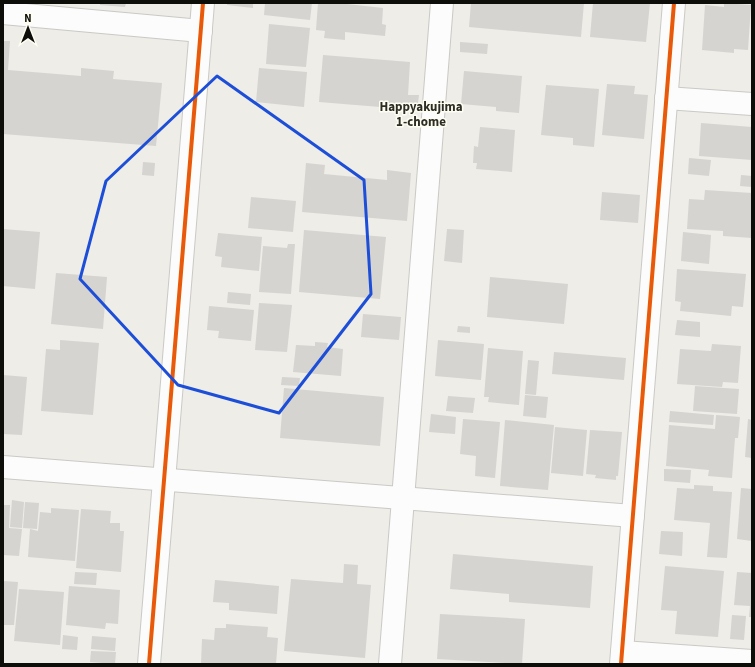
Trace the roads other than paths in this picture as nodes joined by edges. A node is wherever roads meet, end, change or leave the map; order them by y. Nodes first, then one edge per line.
1 (203, 3) edge
2 (442, 3) edge
3 (674, 3) edge
4 (3, 13) edge
5 (200, 31) junction
6 (666, 98) junction
7 (752, 104) edge
8 (3, 467) edge
9 (164, 480) junction
10 (403, 499) junction
11 (633, 516) junction
12 (622, 658) edge
13 (752, 661) edge
14 (149, 664) edge
15 (390, 664) edge

1 - 5 street
2 - 10 street
3 - 6 street
4 - 5 street
5 - 9 street
6 - 7 street
6 - 11 street
8 - 9 street
9 - 10 street
9 - 14 street
10 - 11 street
10 - 15 street
11 - 12 street
12 - 13 street

